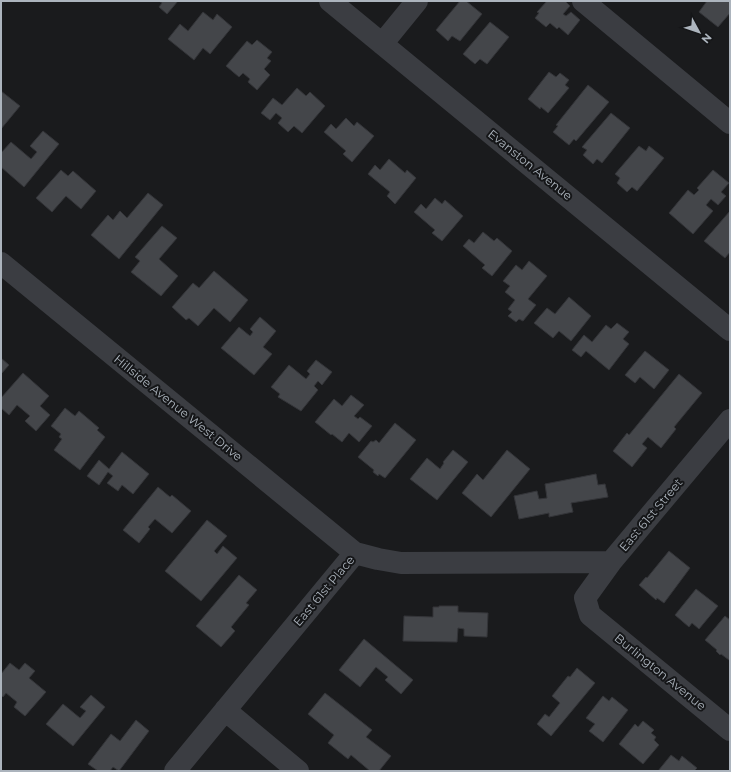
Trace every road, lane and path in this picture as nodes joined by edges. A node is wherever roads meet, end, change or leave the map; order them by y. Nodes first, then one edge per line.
1 (330, 1) edge
2 (417, 1) edge
3 (583, 1) edge
4 (382, 44) junction
5 (730, 123) edge
6 (1, 263) edge
7 (730, 330) edge
8 (730, 420) edge
9 (355, 553) junction
10 (612, 562) junction
11 (590, 615) joint
12 (225, 710) junction
13 (730, 730) edge
14 (175, 771) edge
15 (298, 771) edge

1 - 4 street, Evanston Avenue
2 - 4 street
3 - 5 street
4 - 7 street, Evanston Avenue
6 - 9 street, Hillside Avenue West Drive
8 - 10 street, East 61st Street
9 - 10 street, East 61st Place
9 - 12 street, East 61st Place
10 - 11 street, East 61st Street
11 - 13 street, Burlington Avenue
12 - 14 street, East 61st Place
12 - 15 street

